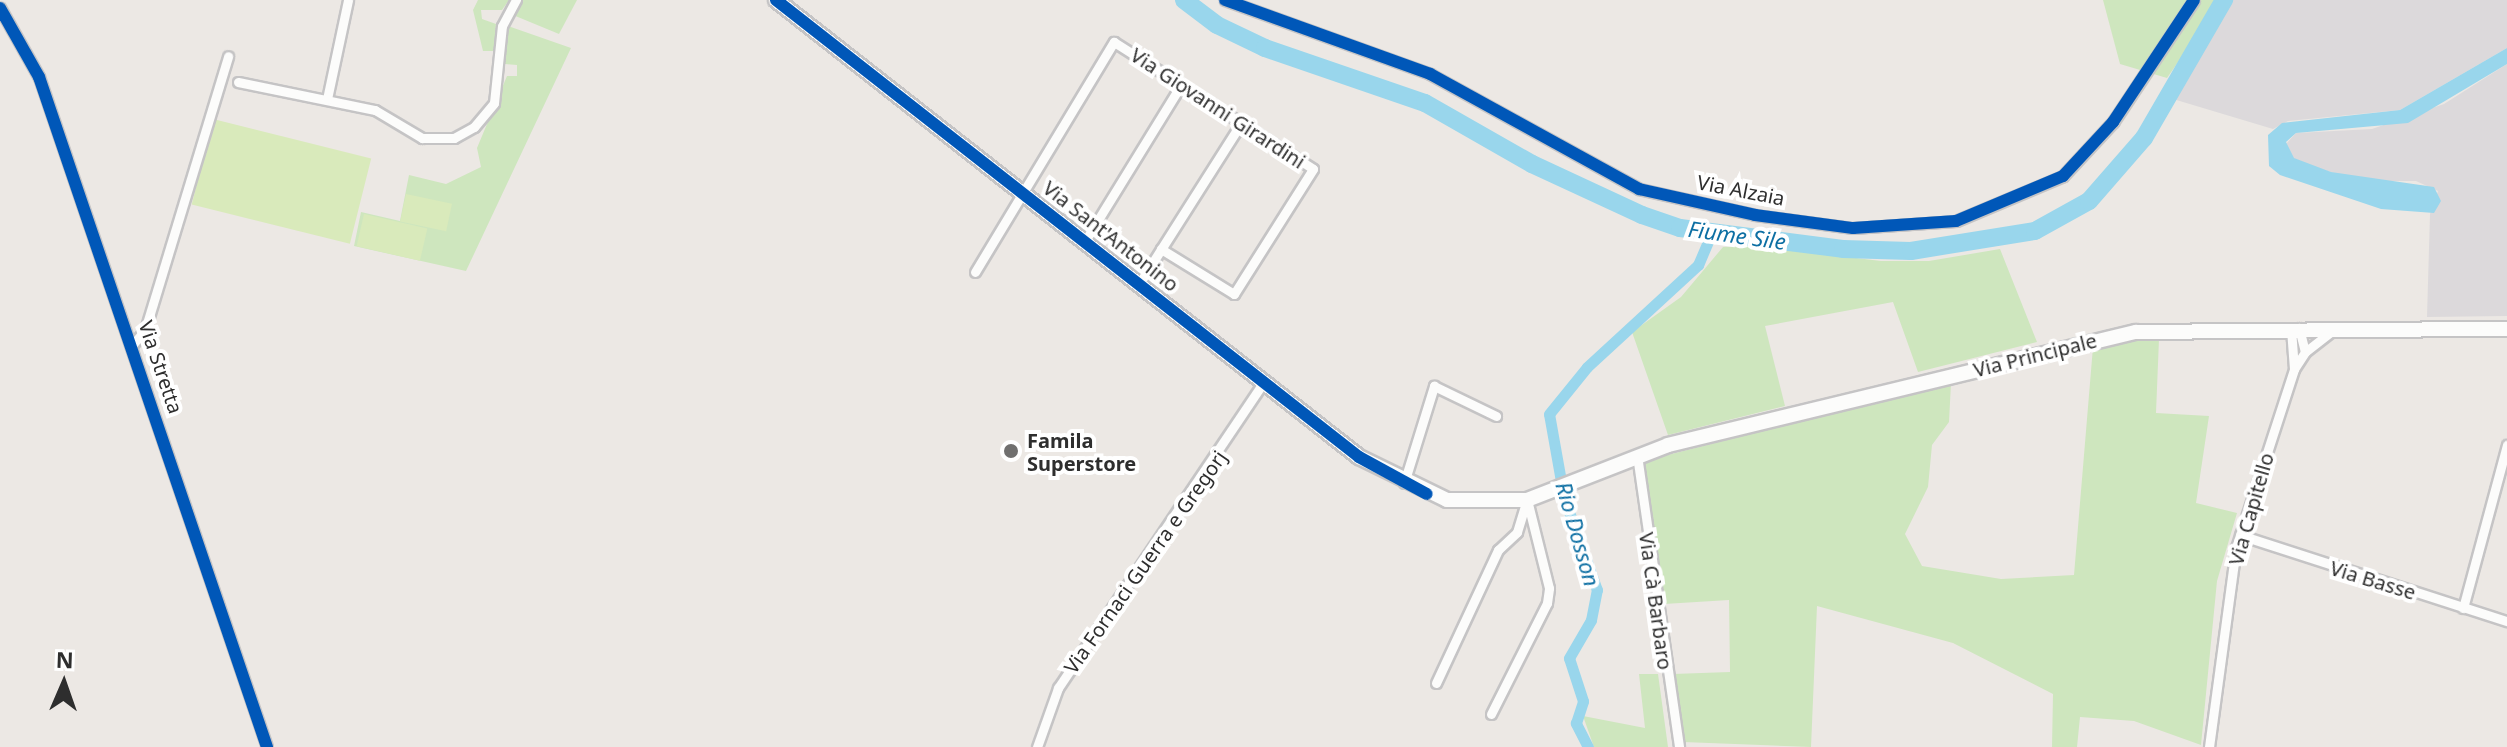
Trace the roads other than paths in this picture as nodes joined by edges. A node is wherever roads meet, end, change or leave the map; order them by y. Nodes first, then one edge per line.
1 (348, 0) edge
2 (516, 0) edge
3 (776, 0) edge
4 (1225, 0) edge
5 (2194, 0) edge
6 (0, 8) edge
7 (228, 56) dead end
8 (238, 82) dead end
9 (1181, 85) junction
10 (327, 99) junction
11 (1241, 123) junction
12 (1021, 191) junction
13 (1085, 241) junction
14 (1161, 249) junction
15 (975, 272) dead end
16 (1139, 284) junction
17 (2295, 328) junction
18 (2336, 329) junction
19 (2507, 329) edge
20 (133, 344) junction
21 (2305, 352) junction
22 (2294, 369) junction
23 (1264, 382) junction
24 (1496, 416) dead end
25 (2507, 445) edge
26 (1637, 455) junction
27 (1578, 481) joint
28 (1404, 483) junction
29 (1527, 500) junction
30 (2240, 535) junction
31 (2463, 608) junction
32 (2507, 621) edge
33 (1436, 683) dead end
34 (1491, 714) dead end
35 (267, 747) edge
36 (1037, 747) edge
37 (1679, 747) edge
38 (2209, 747) edge

1 - 10 street
2 - 10 street
3 - 12 main road, Via Sant'Antonino
4 - 5 street, Via Alzaia
6 - 20 street, Via Stretta
7 - 20 street, Via Stretta
8 - 10 street
9 - 11 street, Via Giovanni Girardini
9 - 12 street, Via Giovanni Girardini
9 - 13 street
11 - 14 street
11 - 14 street, Via Giovanni Girardini
12 - 13 main road, Via Sant'Antonino
12 - 15 street, Via Sant'Antonino
13 - 16 main road, Via Sant'Antonino
14 - 16 street
16 - 23 main road, Via Sant'Antonino
17 - 18 main road, Via Principale
17 - 21 street
17 - 22 street, Via Capitello
17 - 26 main road, Via Principale
18 - 19 main road, Via Principale
18 - 21 street, Via Capitello
20 - 35 street, Via Stretta
21 - 22 street, Via Capitello
22 - 30 street, Via Capitello
23 - 28 main road, Via Sant'Antonino
23 - 36 street, Via Fornaci Guerra e Gregorj
24 - 28 street
25 - 31 street
26 - 27 main road, Via Principale
26 - 37 street, Via Cà Barbaro
27 - 29 main road, Via Sant'Antonino
28 - 29 main road, Via Sant'Antonino
29 - 33 street
29 - 34 street
30 - 31 street, Via Basse
30 - 38 street, Via Capitello
31 - 32 street, Via Basse

